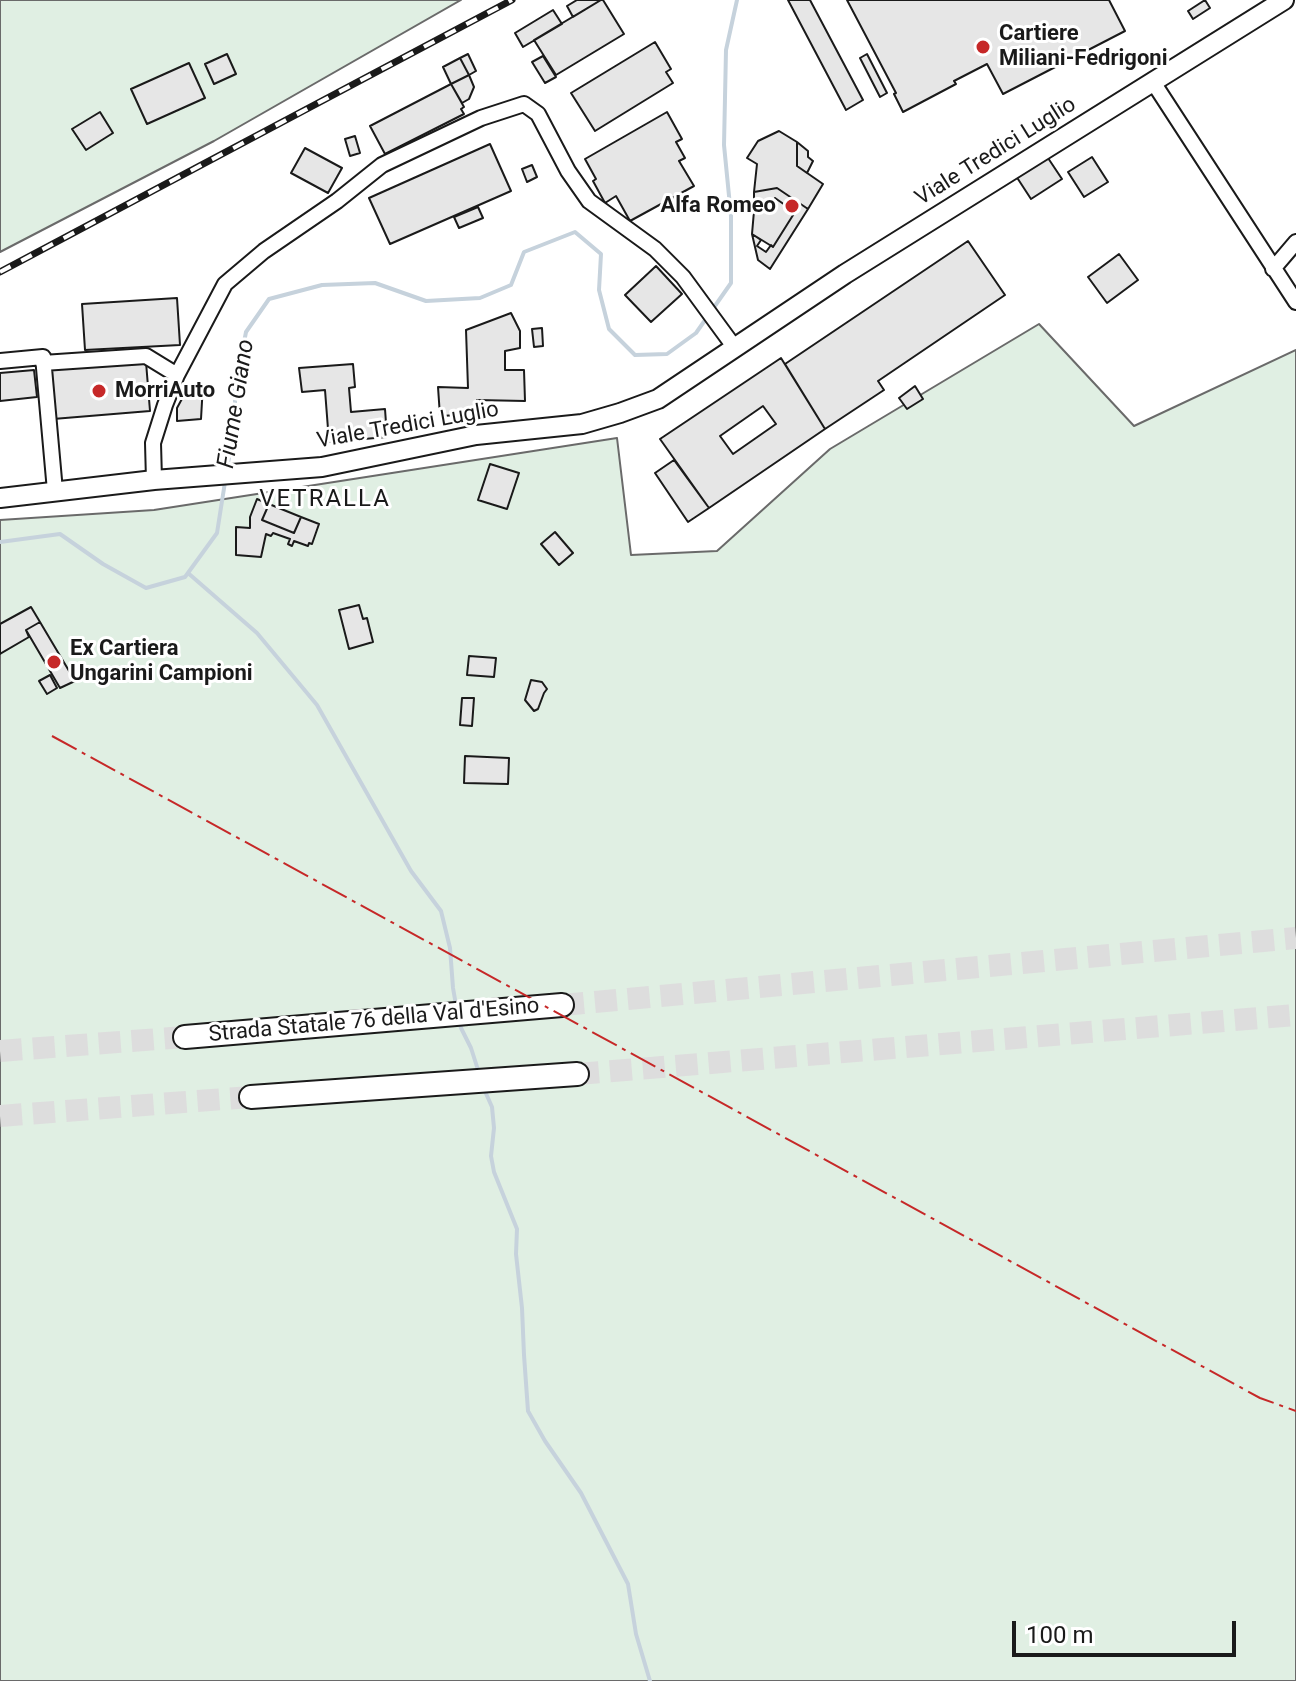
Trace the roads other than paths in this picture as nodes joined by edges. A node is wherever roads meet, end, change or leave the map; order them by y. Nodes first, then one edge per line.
1 (1284, 0) edge
2 (1153, 82) junction
3 (1296, 242) edge
4 (1273, 269) junction
5 (1296, 302) edge
6 (735, 348) junction
7 (0, 361) edge
8 (43, 363) junction
9 (177, 375) junction
10 (154, 480) junction
11 (55, 491) junction
12 (0, 498) edge
13 (562, 1005) tunnel mouth
14 (185, 1037) tunnel mouth
15 (577, 1074) tunnel mouth
16 (251, 1097) tunnel mouth

1 - 2 main road, Viale Tredici Luglio
2 - 4 street
2 - 6 main road, Viale Tredici Luglio
3 - 4 street
4 - 5 street
6 - 9 street
6 - 10 main road, Viale Tredici Luglio
7 - 8 street
8 - 9 street
8 - 11 street
9 - 10 street
10 - 11 main road, Viale Tredici Luglio
11 - 12 main road, Viale Tredici Luglio
13 - 14 highway, Strada Statale 76 della Val d'Esino
15 - 16 highway

